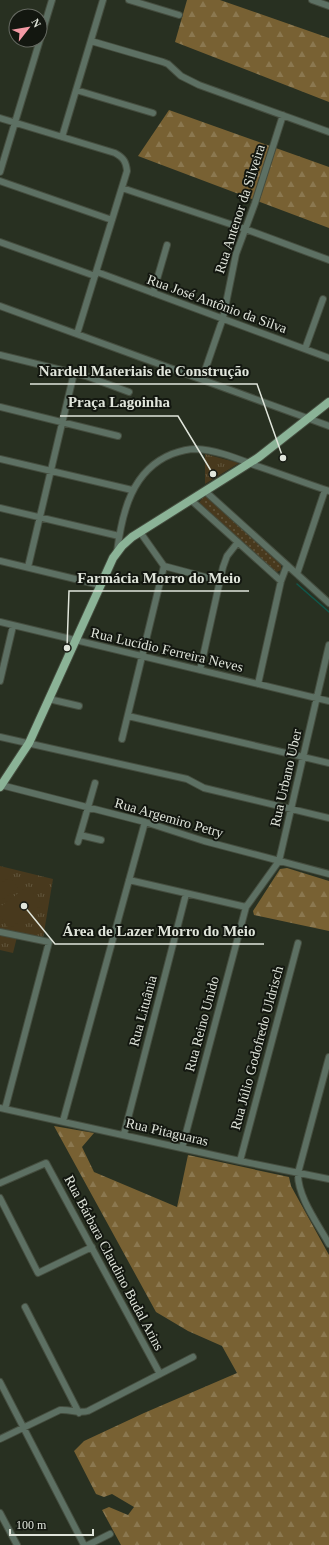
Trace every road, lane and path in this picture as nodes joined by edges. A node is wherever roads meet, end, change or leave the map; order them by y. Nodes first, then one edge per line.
1 (52, 0) edge
2 (103, 0) edge
3 (129, 0) edge
4 (312, 0) edge
5 (329, 6) edge
6 (179, 15) dead end
7 (91, 41) junction
8 (76, 90) junction
9 (153, 113) dead end
10 (283, 115) junction
11 (0, 118) edge
12 (15, 123) junction
13 (329, 132) edge
14 (62, 137) junction
15 (0, 172) edge
16 (0, 181) edge
17 (122, 188) junction
18 (112, 220) junction
19 (245, 229) junction
20 (0, 242) edge
21 (167, 246) dead end
22 (329, 260) edge
23 (96, 274) junction
24 (153, 293) junction
25 (323, 299) dead end
26 (0, 306) edge
27 (223, 318) junction
28 (77, 334) junction
29 (305, 349) junction
30 (0, 355) edge
31 (329, 358) edge
32 (74, 373) junction
33 (202, 379) junction
34 (129, 392) dead end
35 (329, 402) edge
36 (0, 408) edge
37 (308, 418) junction
38 (62, 422) junction
39 (329, 426) edge
40 (118, 436) dead end
41 (0, 459) edge
42 (250, 463) junction
43 (51, 471) junction
44 (132, 490) junction
45 (327, 490) edge
46 (205, 491) junction
47 (191, 500) junction
48 (0, 508) edge
49 (39, 518) junction
50 (140, 532) junction
51 (119, 536) junction
52 (238, 542) junction
53 (117, 552) junction
54 (0, 561) edge
55 (287, 564) junction
56 (164, 566) junction
57 (28, 567) junction
58 (297, 574) junction
59 (220, 581) junction
60 (281, 581) junction
61 (100, 585) junction
62 (329, 603) edge
63 (0, 622) edge
64 (13, 626) junction
65 (76, 641) junction
66 (329, 645) edge
67 (142, 656) junction
68 (200, 670) junction
69 (0, 681) edge
70 (258, 684) junction
71 (316, 698) junction
72 (49, 699) junction
73 (329, 701) edge
74 (79, 706) dead end
75 (128, 716) junction
76 (0, 737) edge
77 (122, 739) dead end
78 (29, 743) junction
79 (303, 757) junction
80 (329, 763) edge
81 (95, 782) dead end
82 (1, 786) edge
83 (88, 807) junction
84 (291, 809) junction
85 (329, 818) edge
86 (145, 822) junction
87 (80, 835) junction
88 (101, 840) dead end
89 (78, 842) dead end
90 (279, 861) junction
91 (329, 874) edge
92 (129, 880) junction
93 (186, 894) junction
94 (246, 907) junction
95 (0, 932) edge
96 (298, 943) dead end
97 (329, 1057) edge
98 (3, 1108) edge
99 (63, 1121) junction
100 (124, 1134) junction
101 (182, 1148) junction
102 (240, 1161) junction
103 (298, 1173) junction
104 (329, 1179) edge
105 (0, 1183) edge
106 (0, 1198) edge
107 (329, 1244) edge
108 (92, 1247) junction
109 (25, 1306) dead end
110 (193, 1357) dead end
111 (160, 1374) junction
112 (0, 1382) edge
113 (79, 1412) junction
114 (23, 1427) junction
115 (0, 1438) edge
116 (0, 1513) edge
117 (110, 1534) dead end
118 (17, 1545) edge
119 (84, 1545) edge
120 (88, 1545) edge

1 - 12 street
2 - 7 street
3 - 6 street
4 - 5 street
7 - 8 street
7 - 10 street
8 - 9 street
8 - 14 street
10 - 13 street
10 - 19 street, Rua Antenor da Silveira
11 - 12 street
12 - 14 street
12 - 15 street
14 - 17 street
16 - 18 street
17 - 18 street
17 - 19 street
18 - 23 street
19 - 22 street
19 - 27 street, Rua Antenor da Silveira
20 - 23 street, Rua José Antônio da Silva
21 - 24 street
23 - 24 street, Rua José Antônio da Silva
23 - 28 street
24 - 27 street, Rua José Antônio da Silva
25 - 29 street
26 - 28 street
27 - 29 street, Rua José Antônio da Silva
27 - 33 street, Rua Antenor da Silveira
28 - 33 street
29 - 31 street, Rua José Antônio da Silva
30 - 32 street
32 - 34 street
32 - 38 street
33 - 37 street
35 - 37 main road
36 - 38 street
37 - 39 street
37 - 42 main road
38 - 40 street
38 - 43 street
41 - 43 street
42 - 44 street
42 - 45 street
42 - 46 main road
43 - 44 street
43 - 49 street
44 - 51 street
45 - 58 street
46 - 47 main road
46 - 55 street
47 - 50 main road
47 - 52 street
48 - 49 street
49 - 51 street
49 - 57 street
50 - 53 main road
50 - 56 street
51 - 53 street
52 - 59 street
52 - 60 street
53 - 61 main road
54 - 57 street
55 - 58 street
55 - 60 street
56 - 59 street
56 - 67 street
57 - 61 street
58 - 62 street
59 - 68 street
60 - 70 street
61 - 65 main road
63 - 64 street, Rua Lucídio Ferreira Neves
64 - 65 street, Rua Lucídio Ferreira Neves
64 - 69 street
65 - 67 street, Rua Lucídio Ferreira Neves
65 - 72 main road
66 - 71 street, Rua Urbano Uber
67 - 68 street, Rua Lucídio Ferreira Neves
67 - 75 street
68 - 70 street, Rua Lucídio Ferreira Neves
70 - 71 street, Rua Lucídio Ferreira Neves
71 - 73 street, Rua Lucídio Ferreira Neves
71 - 79 street, Rua Urbano Uber
72 - 74 street
72 - 78 main road
75 - 77 street
75 - 79 street
76 - 78 street
78 - 82 main road
78 - 84 street
79 - 80 street
79 - 84 street, Rua Urbano Uber
81 - 83 street
82 - 83 street, Rua Argemiro Petry
83 - 86 street, Rua Argemiro Petry
83 - 87 street
84 - 85 street
84 - 90 street, Rua Urbano Uber
86 - 90 street, Rua Argemiro Petry
86 - 92 street
87 - 88 street
87 - 89 street
90 - 91 street, Rua Argemiro Petry
90 - 94 street, Rua Urbano Uber
92 - 93 street
92 - 99 street
93 - 94 street
93 - 100 street, Rua Lituânia
94 - 101 street, Rua Reino Unido
95 - 98 street
96 - 102 street, Rua Júlio Godofredo Uldrisch
97 - 103 street
98 - 99 street, Rua Pitaguaras
99 - 100 street, Rua Pitaguaras
100 - 101 street, Rua Pitaguaras
101 - 102 street, Rua Pitaguaras
102 - 103 street, Rua Pitaguaras
103 - 104 street, Rua Pitaguaras
103 - 107 street
105 - 108 street, Rua Bárbara Claudino Budal Arins
106 - 108 street
108 - 111 street, Rua Bárbara Claudino Budal Arins
109 - 113 street
110 - 111 street
111 - 113 street
112 - 114 street
113 - 114 street
114 - 115 street
114 - 119 street
116 - 118 street
117 - 120 street

